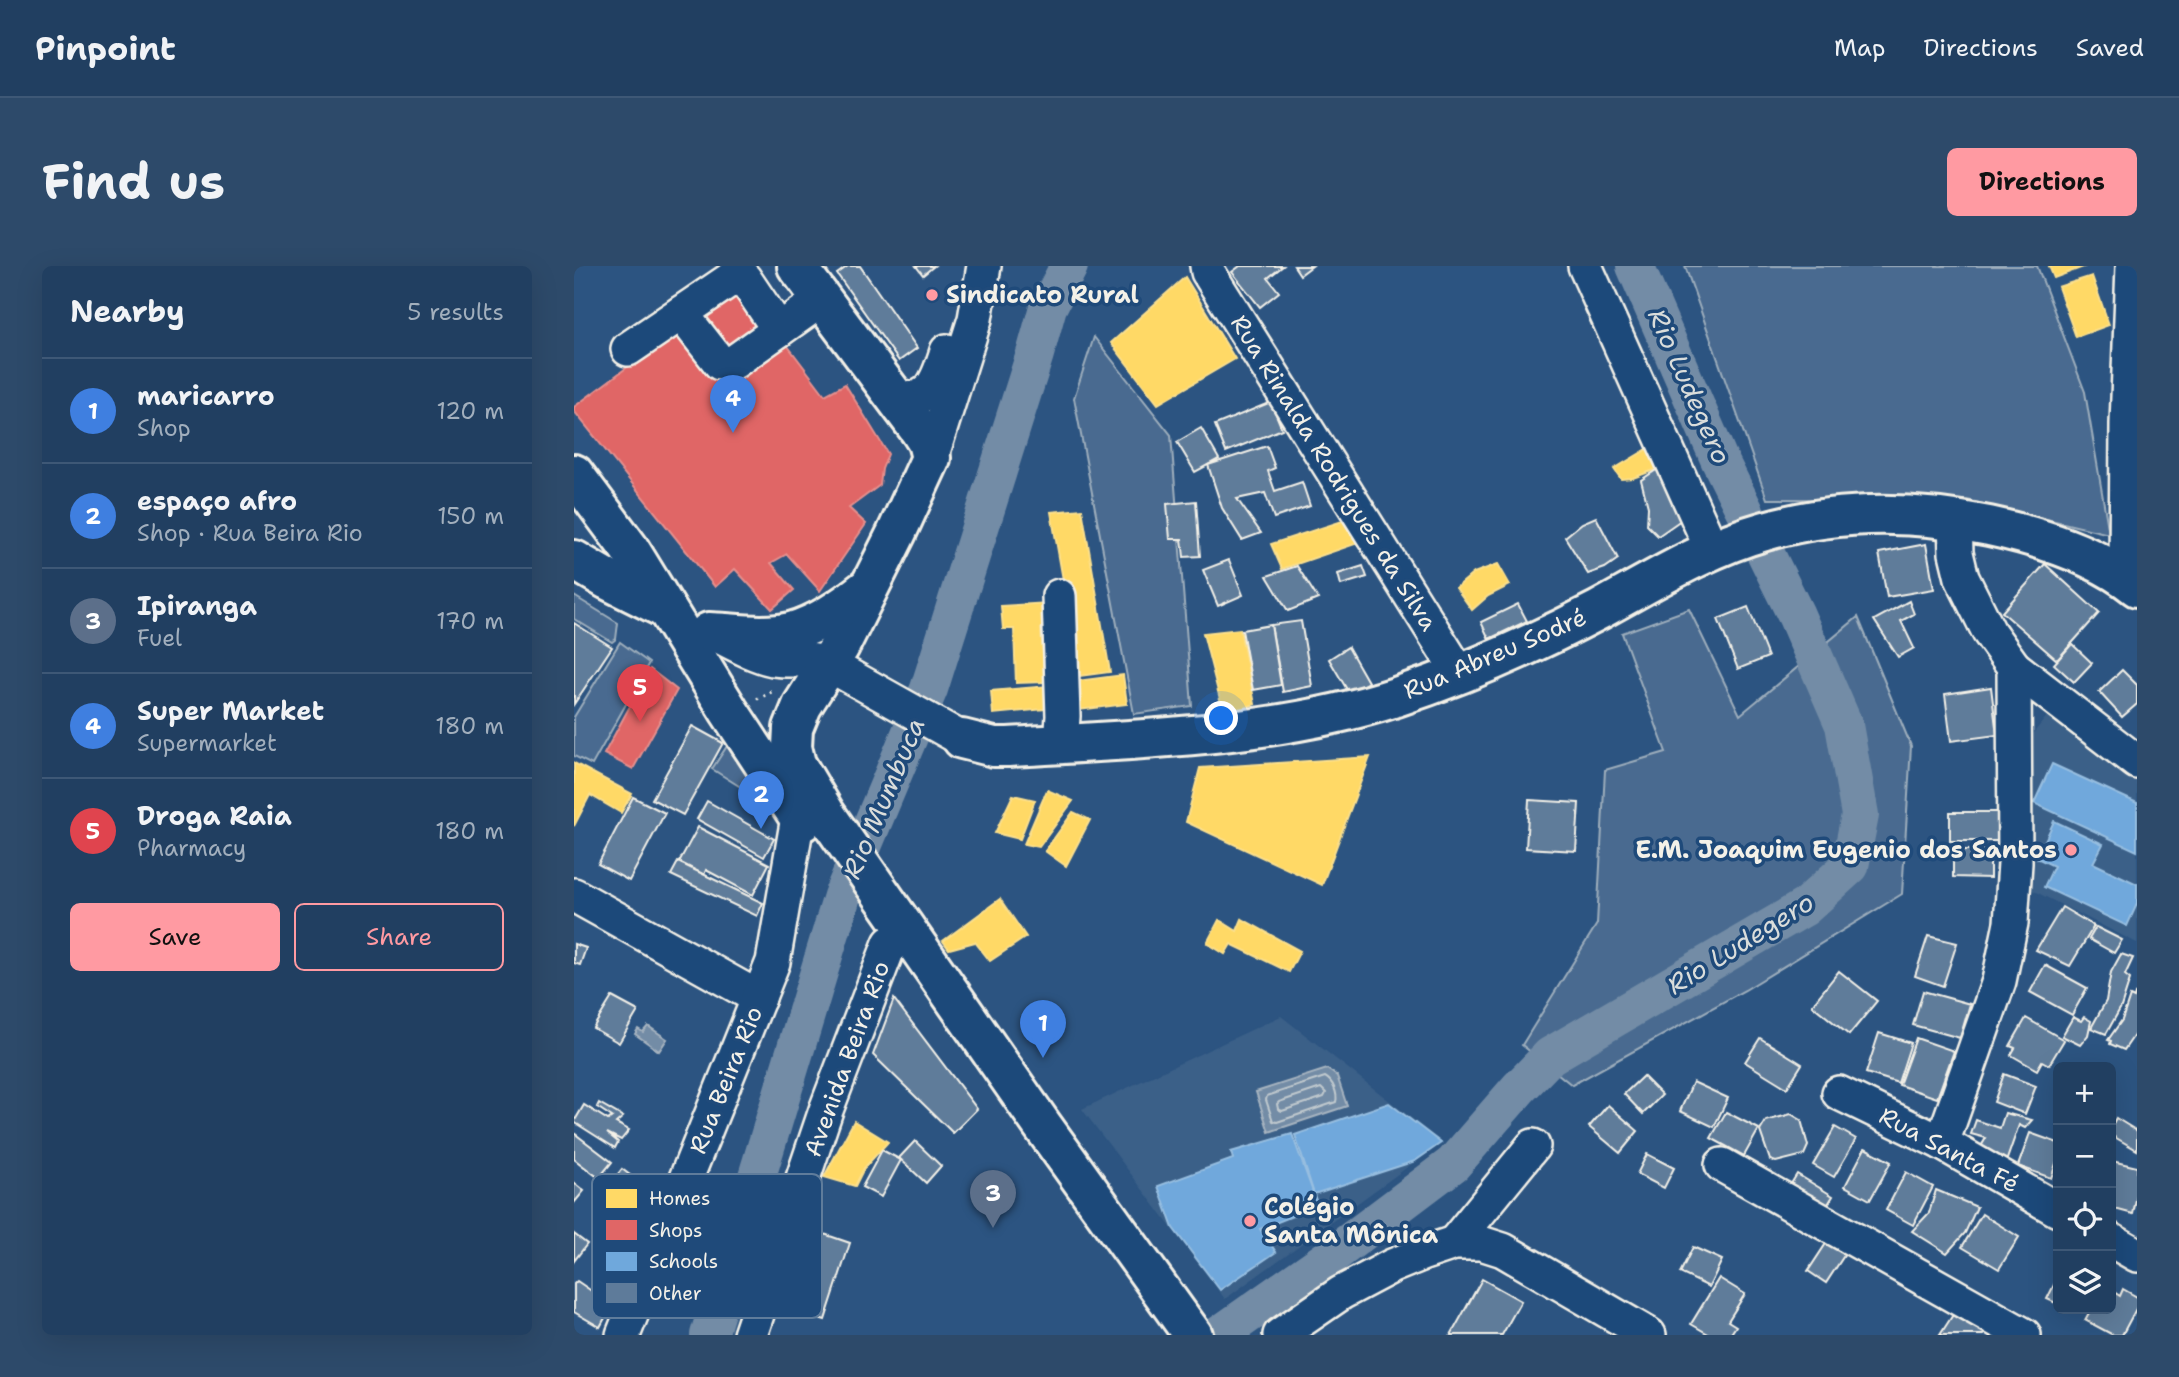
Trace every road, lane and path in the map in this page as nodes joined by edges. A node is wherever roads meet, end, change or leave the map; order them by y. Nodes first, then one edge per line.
1 (797, 266) edge
2 (978, 266) edge
3 (984, 266) edge
4 (1585, 266) edge
5 (2133, 266) edge
6 (1208, 269) edge
7 (821, 300) junction
8 (681, 313) junction
9 (779, 330) junction
10 (628, 349) dead end
11 (897, 398) junction
12 (931, 458) junction
13 (574, 474) edge
14 (1955, 519) junction
15 (1713, 552) junction
16 (574, 560) edge
17 (2132, 582) edge
18 (869, 587) junction
19 (1059, 596) dead end
20 (666, 609) junction
21 (709, 632) junction
22 (2014, 667) junction
23 (1460, 674) junction
24 (832, 680) junction
25 (729, 711) junction
26 (962, 739) joint
27 (1061, 744) junction
28 (2137, 762) edge
29 (813, 823) junction
30 (574, 895) edge
31 (884, 922) junction
32 (759, 998) junction
33 (1839, 1093) dead end
34 (1942, 1143) junction
35 (1533, 1146) dead end
36 (1722, 1164) dead end
37 (688, 1174) edge
38 (804, 1174) edge
39 (2053, 1207) edge
40 (1454, 1243) junction
41 (2116, 1243) edge
42 (2137, 1255) edge
43 (630, 1318) edge
44 (756, 1318) edge
45 (1174, 1328) edge
46 (623, 1335) edge
47 (750, 1335) edge
48 (1280, 1335) edge
49 (1649, 1335) edge
50 (2024, 1335) edge

1 - 7 main road
2 - 11 street
3 - 12 street
4 - 15 street
5 - 17 street
6 - 23 street, Rua Rinalda Rodrigues da Silva
7 - 9 street
7 - 11 main road
8 - 9 street
8 - 9 street
8 - 10 street
11 - 12 main road
12 - 18 main road
13 - 20 main road
14 - 15 main road, Rua Abreu Sodré
14 - 17 main road, Rua Abreu Sodré
14 - 22 street
15 - 23 main road, Rua Abreu Sodré
16 - 20 main road, Rua Abreu Sodré
18 - 21 main road
18 - 24 main road
19 - 27 street
20 - 21 street, Rua Abreu Sodré
20 - 25 main road
21 - 24 street, Rua Abreu Sodré
22 - 28 street
22 - 34 street
23 - 27 main road, Rua Abreu Sodré
24 - 25 path
24 - 26 street, Rua Abreu Sodré
24 - 29 main road
25 - 29 main road
26 - 27 main road, Rua Abreu Sodré
29 - 31 main road
29 - 32 street, Rua Beira Rio
30 - 32 street
31 - 38 street, Avenida Beira Rio
31 - 45 main road
32 - 37 street, Rua Beira Rio
33 - 34 street, Rua Santa Fé
34 - 39 street, Rua Santa Fé
35 - 40 street
36 - 50 street
40 - 48 street
40 - 49 street
41 - 42 street
43 - 46 street, Rua Beira Rio
44 - 47 street, Avenida Beira Rio

